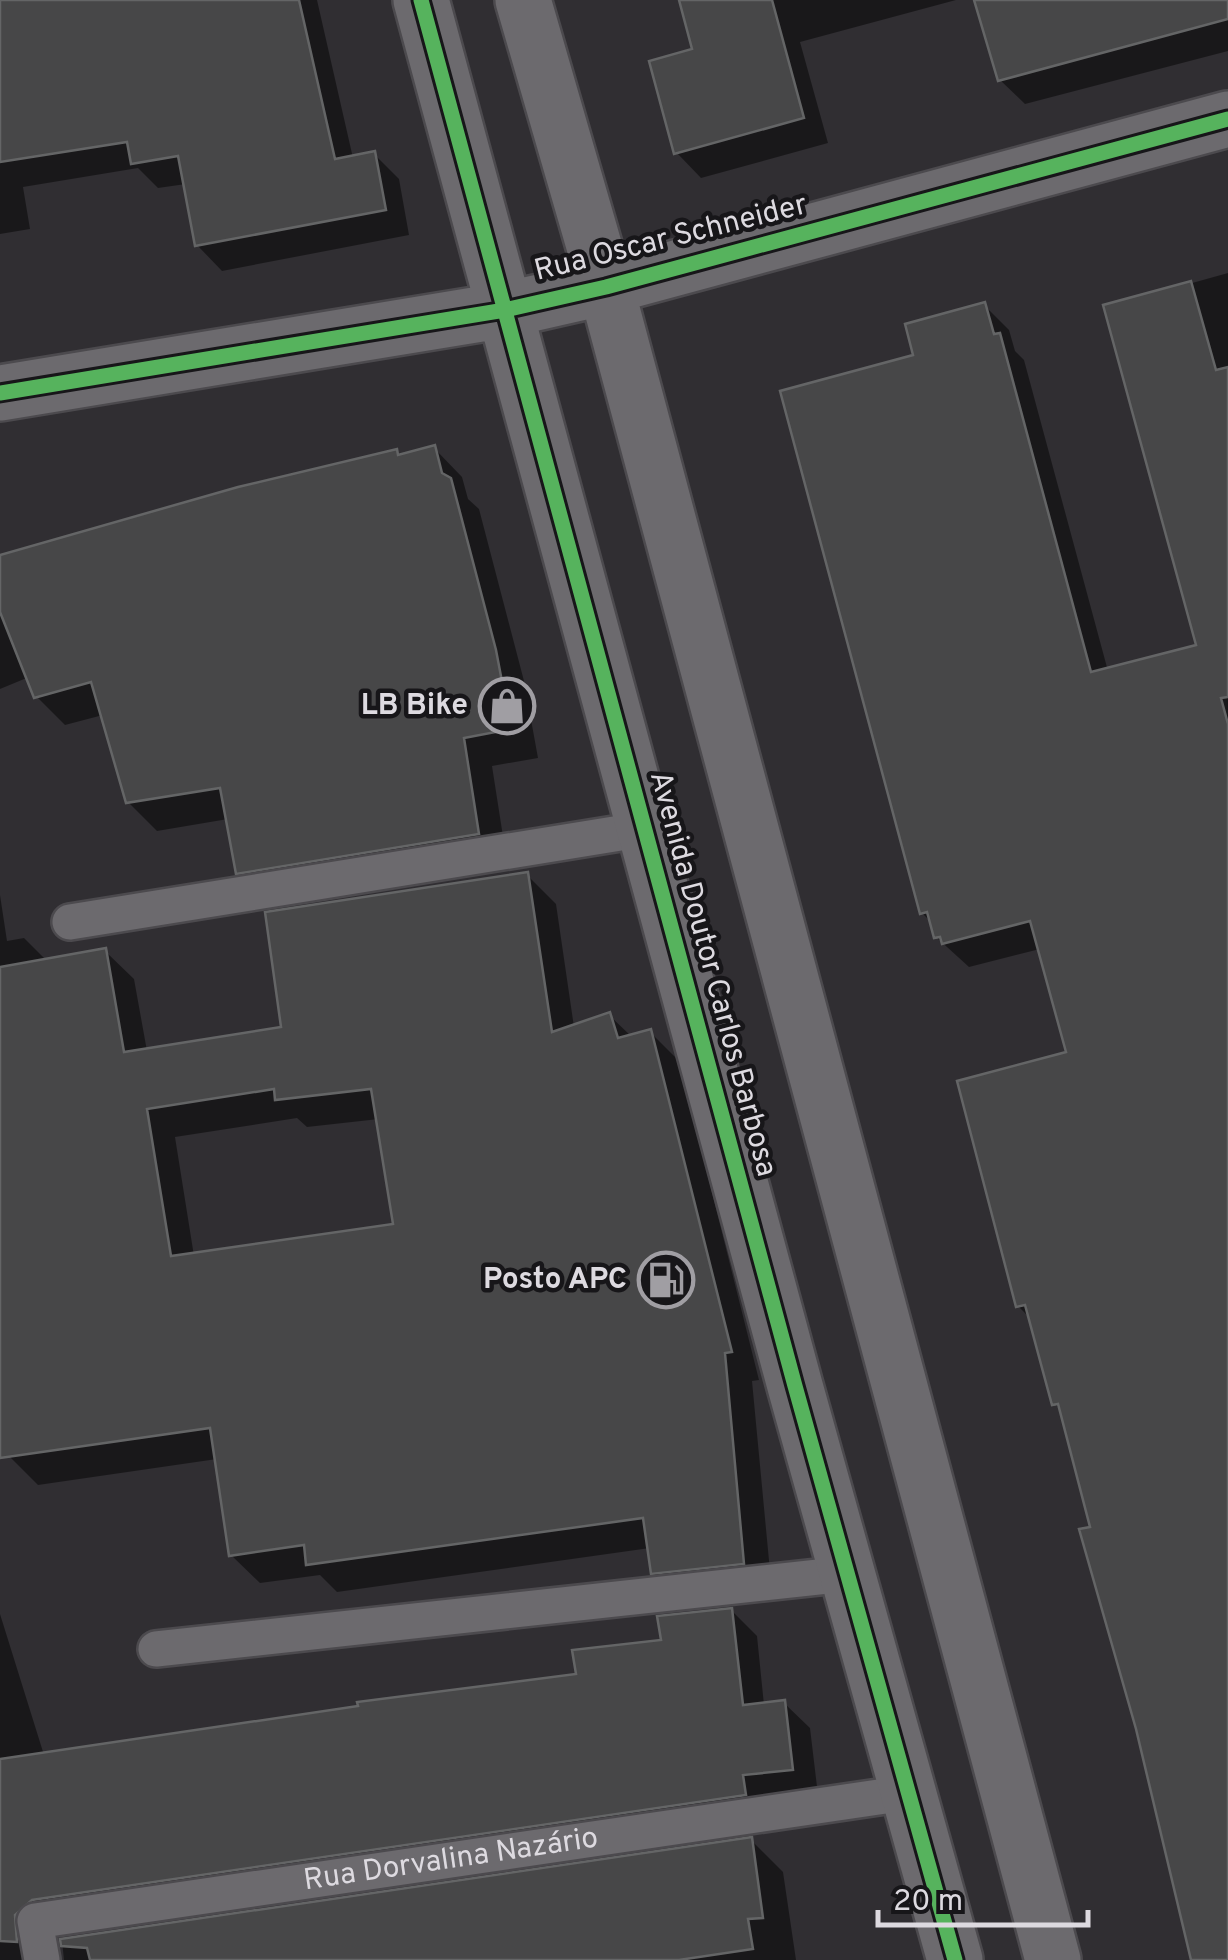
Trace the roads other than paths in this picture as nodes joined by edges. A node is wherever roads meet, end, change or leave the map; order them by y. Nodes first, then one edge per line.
1 (422, 0) edge
2 (523, 0) edge
3 (1228, 119) edge
4 (606, 287) junction
5 (504, 310) junction
6 (0, 392) edge
7 (645, 830) junction
8 (70, 922) dead end
9 (846, 1574) junction
10 (156, 1649) dead end
11 (906, 1793) junction
12 (42, 1960) edge
13 (955, 1960) edge
14 (1053, 1960) edge

1 - 5 street, Avenida Doutor Carlos Barbosa
2 - 4 street
3 - 4 street, Rua Oscar Schneider
4 - 5 street, Rua Oscar Schneider
4 - 14 street
5 - 6 street, Rua Oscar Schneider
5 - 7 street, Avenida Doutor Carlos Barbosa
7 - 8 lane
7 - 9 street, Avenida Doutor Carlos Barbosa
9 - 10 lane
9 - 11 street, Avenida Doutor Carlos Barbosa
11 - 12 lane, Rua Dorvalina Nazário
11 - 13 street, Avenida Doutor Carlos Barbosa

